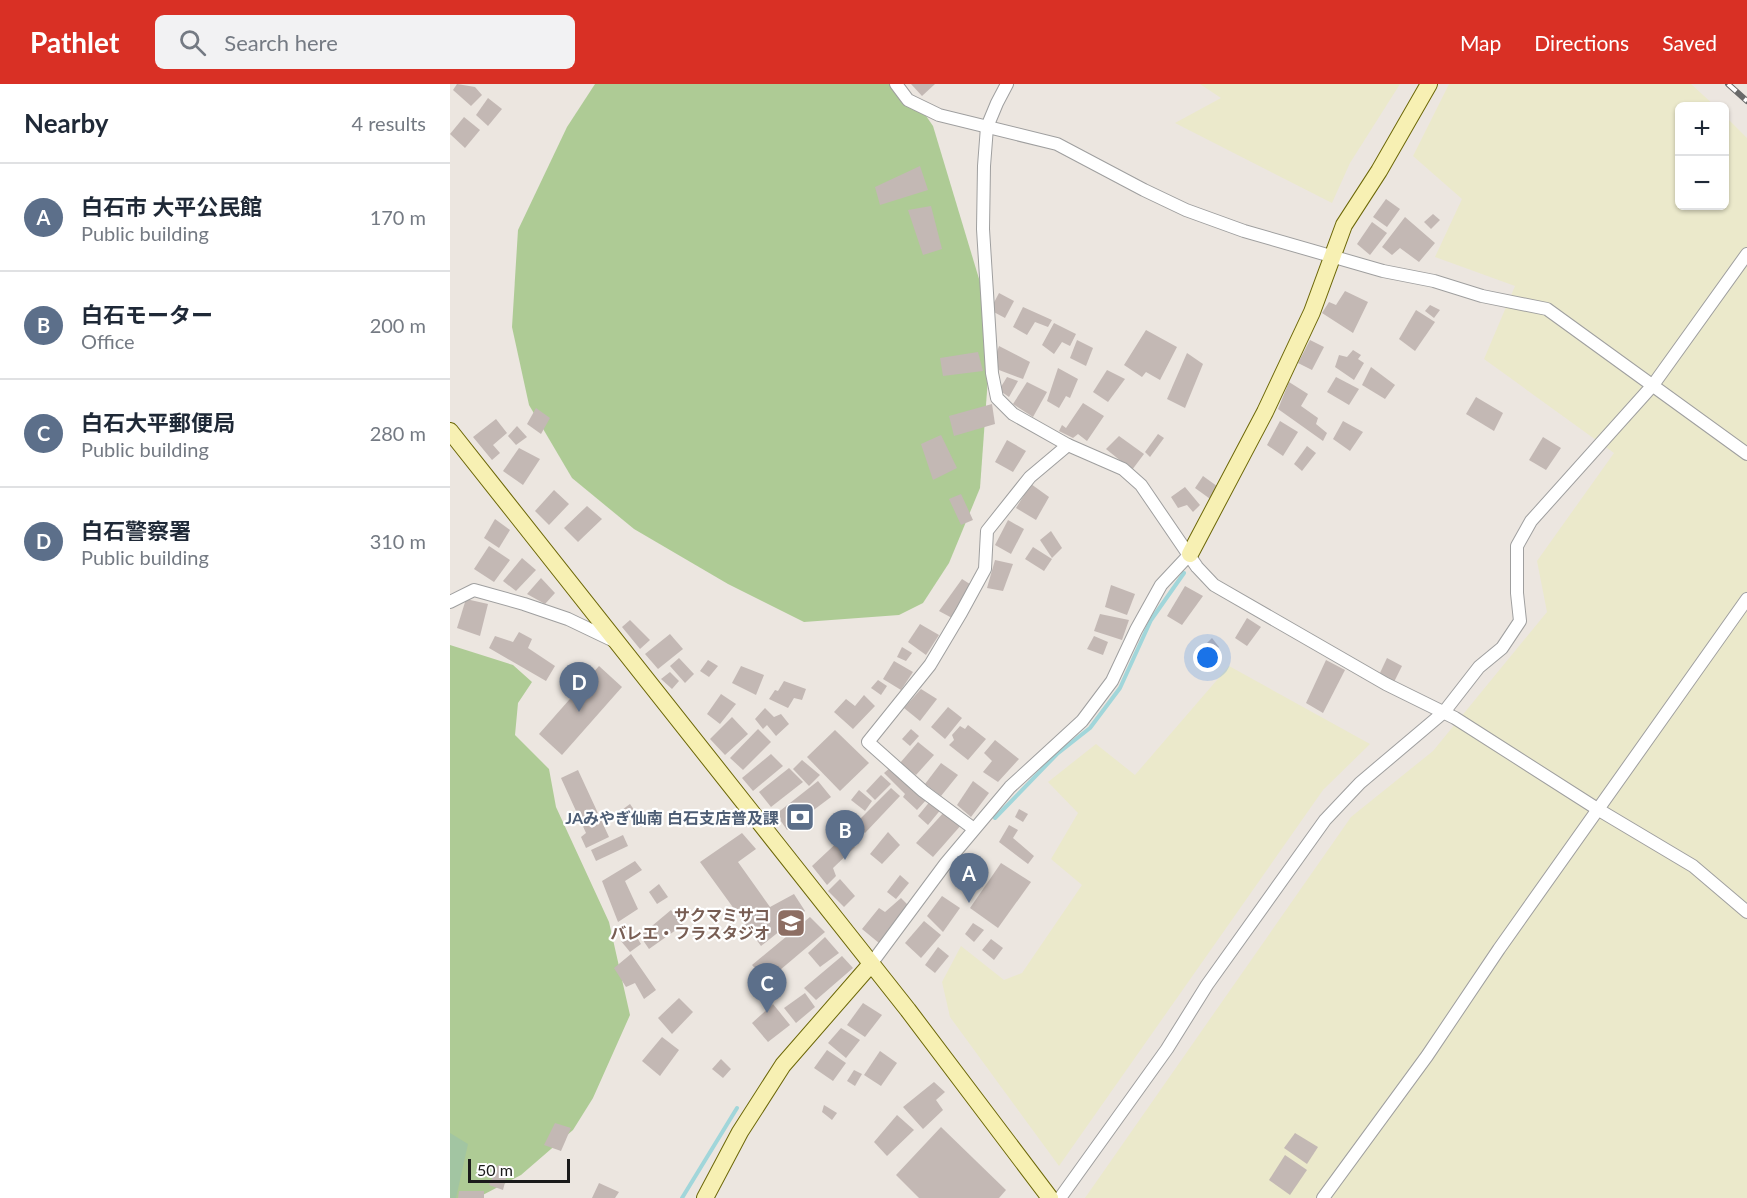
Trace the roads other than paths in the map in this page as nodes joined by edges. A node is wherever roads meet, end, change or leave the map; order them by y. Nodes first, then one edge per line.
1 (896, 84) edge
2 (1008, 84) edge
3 (1429, 84) edge
4 (987, 127) junction
5 (1747, 254) edge
6 (1331, 257) junction
7 (1653, 385) junction
8 (450, 431) edge
9 (1068, 445) junction
10 (1747, 454) edge
11 (1190, 554) junction
12 (1747, 599) edge
13 (450, 602) edge
14 (616, 642) junction
15 (1444, 712) junction
16 (1599, 810) junction
17 (974, 829) junction
18 (1747, 912) edge
19 (871, 964) junction
20 (705, 1198) edge
21 (1050, 1198) edge
22 (1060, 1198) edge
23 (1323, 1198) edge

1 - 4 street
2 - 4 street
3 - 6 street
4 - 6 street
4 - 9 street
5 - 7 street
6 - 7 street
6 - 11 street
7 - 10 street
7 - 15 street
8 - 14 street
9 - 11 street
9 - 17 street
11 - 15 street
11 - 17 street
12 - 16 street
13 - 14 street
14 - 19 street
15 - 16 street
15 - 22 street
16 - 18 street
16 - 23 street
17 - 19 street
19 - 20 street
19 - 21 street

